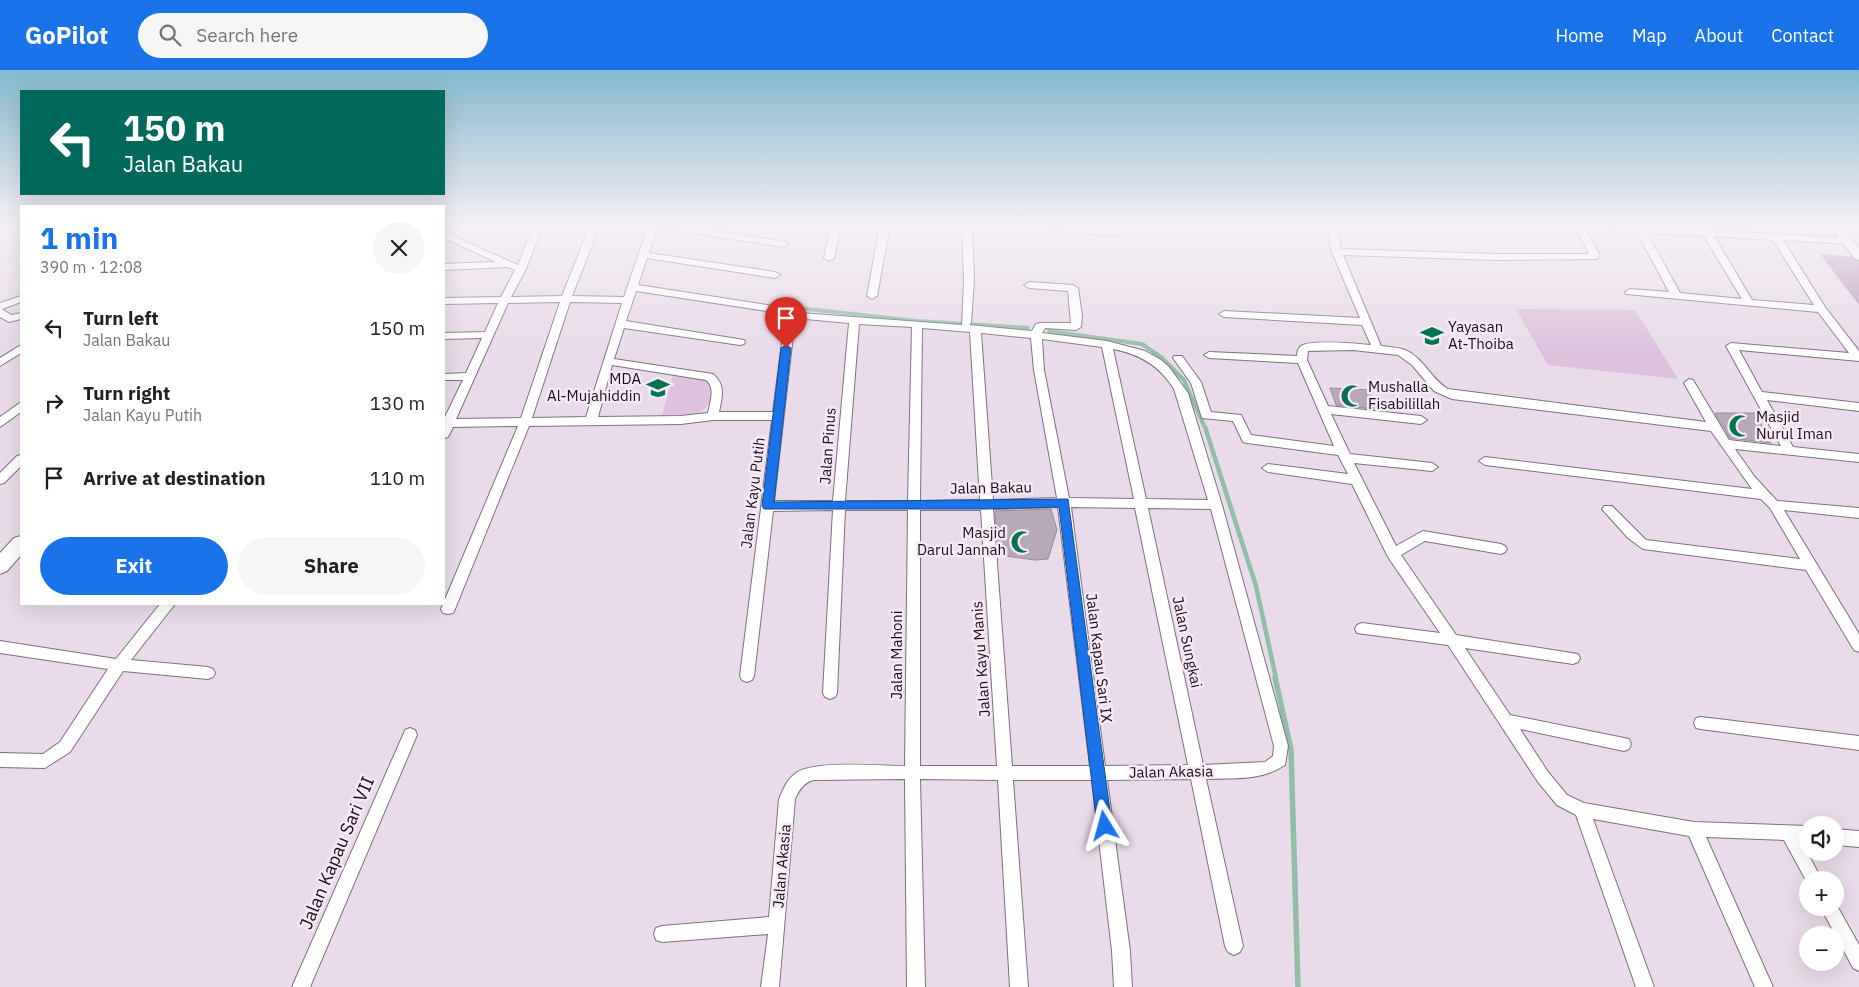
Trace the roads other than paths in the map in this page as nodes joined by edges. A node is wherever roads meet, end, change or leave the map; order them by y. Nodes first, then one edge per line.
1 (518, 268) edge
2 (578, 268) edge
3 (640, 268) edge
4 (727, 268) edge
5 (877, 268) edge
6 (969, 268) edge
7 (1344, 268) edge
8 (1661, 268) edge
9 (1725, 268) edge
10 (1795, 268) edge
11 (521, 269) joint
12 (774, 275) dead end
13 (1029, 285) dead end
14 (634, 287) junction
15 (1630, 292) dead end
16 (872, 296) dead end
17 (1676, 296) junction
18 (20, 299) edge
19 (566, 299) junction
20 (504, 300) junction
21 (628, 300) junction
22 (445, 301) edge
23 (1749, 303) junction
24 (0, 307) edge
25 (773, 309) dead end
26 (1821, 309) junction
27 (0, 312) edge
28 (790, 314) joint
29 (1224, 314) dead end
30 (20, 316) edge
31 (854, 321) junction
32 (1367, 322) junction
33 (622, 324) junction
34 (917, 324) junction
35 (970, 326) junction
36 (489, 334) junction
37 (1036, 334) junction
38 (445, 336) edge
39 (740, 342) dead end
40 (1107, 344) junction
41 (20, 349) edge
42 (1378, 350) junction
43 (1209, 355) dead end
44 (1178, 358) dead end
45 (1859, 358) edge
46 (1302, 360) junction
47 (608, 362) junction
48 (0, 363) edge
49 (469, 376) junction
50 (445, 377) edge
51 (1689, 383) dead end
52 (1758, 395) junction
53 (20, 407) edge
54 (1859, 407) edge
55 (1324, 409) junction
56 (713, 416) junction
57 (778, 416) junction
58 (1420, 420) dead end
59 (591, 421) junction
60 (525, 422) junction
61 (0, 423) edge
62 (447, 423) edge
63 (1714, 428) junction
64 (1726, 444) junction
65 (1789, 450) junction
66 (1345, 455) junction
67 (1859, 458) edge
68 (1485, 461) dead end
69 (19, 464) edge
70 (1268, 468) dead end
71 (1432, 468) dead end
72 (0, 480) edge
73 (1358, 480) junction
74 (1763, 495) junction
75 (1064, 502) junction
76 (1141, 502) junction
77 (914, 505) junction
78 (985, 505) junction
79 (1216, 505) junction
80 (1774, 505) junction
81 (768, 506) junction
82 (839, 506) junction
83 (1608, 509) dead end
84 (1859, 513) edge
85 (20, 544) edge
86 (1501, 549) dead end
87 (1393, 554) junction
88 (1809, 565) junction
89 (0, 566) edge
90 (167, 605) edge
91 (448, 609) dead end
92 (1362, 629) dead end
93 (1452, 640) junction
94 (1859, 646) edge
95 (0, 647) edge
96 (1573, 658) dead end
97 (120, 665) junction
98 (208, 673) dead end
99 (747, 676) dead end
100 (830, 693) dead end
101 (1505, 720) junction
102 (1701, 723) dead end
103 (410, 735) dead end
104 (1624, 744) dead end
105 (1857, 746) edge
106 (0, 760) edge
107 (913, 771) junction
108 (1005, 772) junction
109 (1198, 772) junction
110 (1098, 773) junction
111 (1582, 810) junction
112 (1694, 829) junction
113 (1788, 833) junction
114 (1799, 834) edge
115 (1844, 838) edge
116 (1859, 839) edge
117 (1809, 871) edge
118 (1833, 916) edge
119 (777, 925) junction
120 (662, 934) dead end
121 (1234, 946) dead end
122 (1859, 962) edge
123 (301, 987) edge
124 (770, 987) edge
125 (916, 987) edge
126 (1019, 987) edge
127 (1123, 987) edge
128 (1645, 987) edge
129 (1764, 987) edge

1 - 11 street
2 - 19 street
3 - 14 street
4 - 12 street
5 - 16 street
6 - 35 street, Jalan Kayu Manis
7 - 32 street
8 - 17 street
9 - 23 street
10 - 26 street
11 - 20 street
13 - 37 street
14 - 21 street
14 - 25 street
15 - 17 street
17 - 23 street
18 - 24 street
19 - 20 street
19 - 21 street
19 - 60 street
20 - 22 street
20 - 36 street
21 - 33 street
23 - 26 street
26 - 45 street
27 - 30 street
28 - 31 street, Jalan Akasia
28 - 57 street, Jalan Kayu Putih
29 - 32 street
31 - 34 street, Jalan Akasia
31 - 82 street, Jalan Pinus
32 - 42 street
33 - 39 street
33 - 47 street
34 - 35 street, Jalan Akasia
34 - 77 street, Jalan Mahoni
35 - 37 street, Jalan Akasia
35 - 78 street, Jalan Kayu Manis
36 - 38 street
36 - 49 street
37 - 40 street, Jalan Akasia
37 - 75 street, Jalan Kapau Sari IX
40 - 76 street, Jalan Sungkai
40 - 79 street, Jalan Akasia
41 - 48 street
42 - 46 street
42 - 63 street
43 - 46 street
44 - 66 street
45 - 52 street
46 - 55 street
47 - 56 street
47 - 59 street
49 - 50 street
49 - 62 street
51 - 63 street
52 - 54 street
52 - 65 street
53 - 61 street
55 - 58 street
55 - 66 street
56 - 57 street
56 - 59 street
57 - 81 street, Jalan Kayu Putih
59 - 60 street
60 - 62 street
60 - 91 street
63 - 64 street
64 - 65 street
64 - 74 street
65 - 67 street
66 - 71 street
66 - 73 street
68 - 74 street
69 - 72 street
70 - 73 street
73 - 87 street
74 - 80 street
75 - 76 street, Jalan Bakau
75 - 78 street, Jalan Bakau
75 - 110 street, Jalan Kapau Sari IX
76 - 79 street, Jalan Bakau
76 - 109 street, Jalan Sungkai
77 - 78 street, Jalan Bakau
77 - 82 street, Jalan Bakau
77 - 107 street, Jalan Mahoni
78 - 108 street, Jalan Kayu Manis
79 - 109 street, Jalan Akasia
80 - 84 street
80 - 88 street
81 - 82 street, Jalan Bakau
81 - 99 street, Jalan Kayu Putih
82 - 100 street, Jalan Pinus
83 - 88 street
85 - 89 main road
86 - 87 street
87 - 93 street
88 - 94 street
90 - 97 street
92 - 93 street
93 - 96 street
93 - 101 street
95 - 97 street
97 - 98 street
97 - 106 street
101 - 104 street
101 - 111 street
102 - 105 street
103 - 123 street, Jalan Kapau Sari VII
107 - 108 street, Jalan Akasia
107 - 119 street, Jalan Akasia
107 - 125 street, Jalan Mahoni
108 - 110 street, Jalan Akasia
108 - 126 street, Jalan Kayu Manis
109 - 110 street, Jalan Akasia
109 - 121 street, Jalan Sungkai
110 - 127 street, Jalan Kapau Sari IX
111 - 112 street
111 - 128 street
112 - 113 street
112 - 129 street
113 - 114 street
113 - 117 street
115 - 116 street
118 - 122 street
119 - 120 street
119 - 124 street, Jalan Akasia

